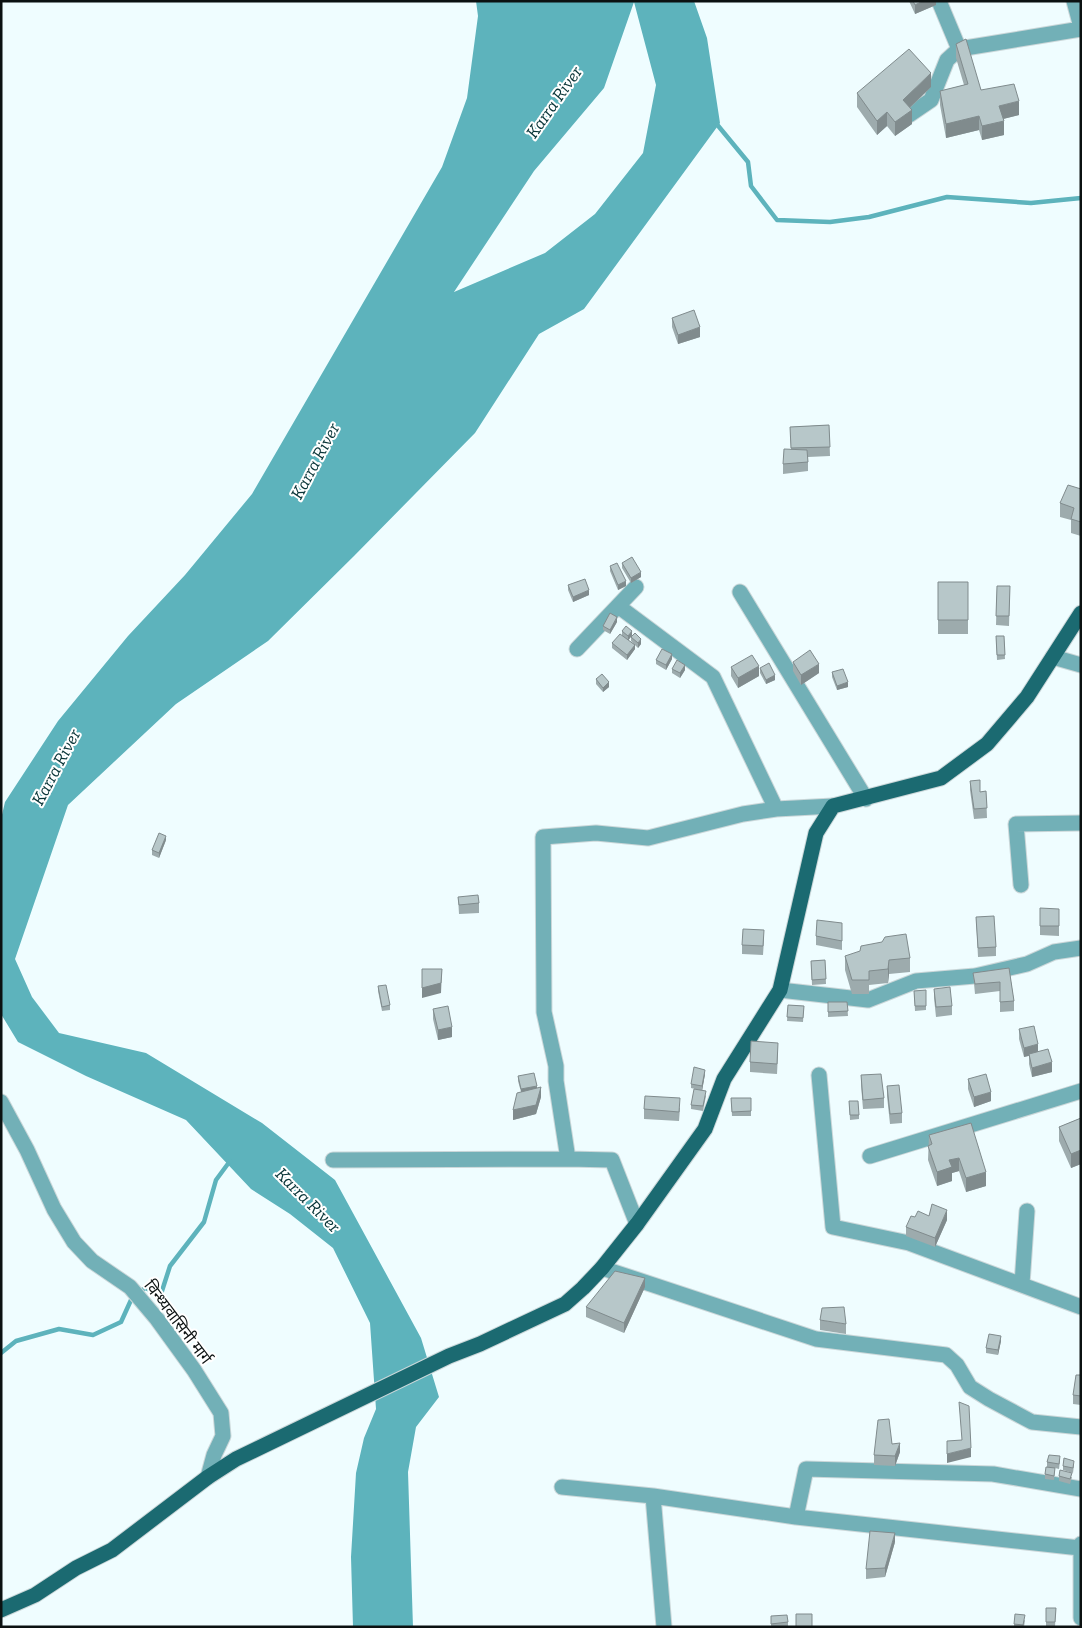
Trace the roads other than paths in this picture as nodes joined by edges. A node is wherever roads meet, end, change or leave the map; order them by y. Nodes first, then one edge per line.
1 (939, 1) edge
2 (1074, 1) edge
3 (1081, 28) edge
4 (959, 49) junction
5 (910, 115) edge
6 (636, 587) dead end
7 (740, 592) dead end
8 (618, 606) junction
9 (1081, 613) edge
10 (577, 649) dead end
11 (1052, 657) junction
12 (1081, 665) edge
13 (866, 799) junction
14 (833, 806) junction
15 (776, 809) junction
16 (1081, 823) edge
17 (1021, 885) dead end
18 (1081, 948) edge
19 (780, 990) junction
20 (819, 1075) dead end
21 (1081, 1091) edge
22 (1, 1102) edge
23 (870, 1156) dead end
24 (568, 1159) junction
25 (334, 1160) dead end
26 (1027, 1211) dead end
27 (637, 1224) junction
28 (602, 1268) junction
29 (1022, 1284) junction
30 (1081, 1307) edge
31 (1081, 1427) edge
32 (208, 1477) junction
33 (562, 1487) dead end
34 (1081, 1489) edge
35 (653, 1496) junction
36 (796, 1516) junction
37 (1081, 1544) edge
38 (1080, 1548) edge
39 (1, 1610) edge
40 (1081, 1618) edge
41 (664, 1627) edge

1 - 4 street
2 - 3 street
3 - 4 street
4 - 5 street
6 - 8 street
7 - 13 street
8 - 10 street
8 - 15 street
9 - 11 main road
11 - 12 street
11 - 13 main road
13 - 14 main road
14 - 15 street
14 - 19 main road
15 - 24 street
16 - 17 street
18 - 19 street
19 - 27 main road
20 - 29 street
21 - 23 street
22 - 32 street, विन्ध्यवासिनी मार्ग
24 - 25 street
24 - 27 street
26 - 29 street
27 - 28 main road
28 - 31 street
28 - 32 main road
29 - 30 street
32 - 39 main road
33 - 35 street
34 - 36 street
35 - 36 street
35 - 41 street
36 - 38 street
37 - 38 street
38 - 40 street

